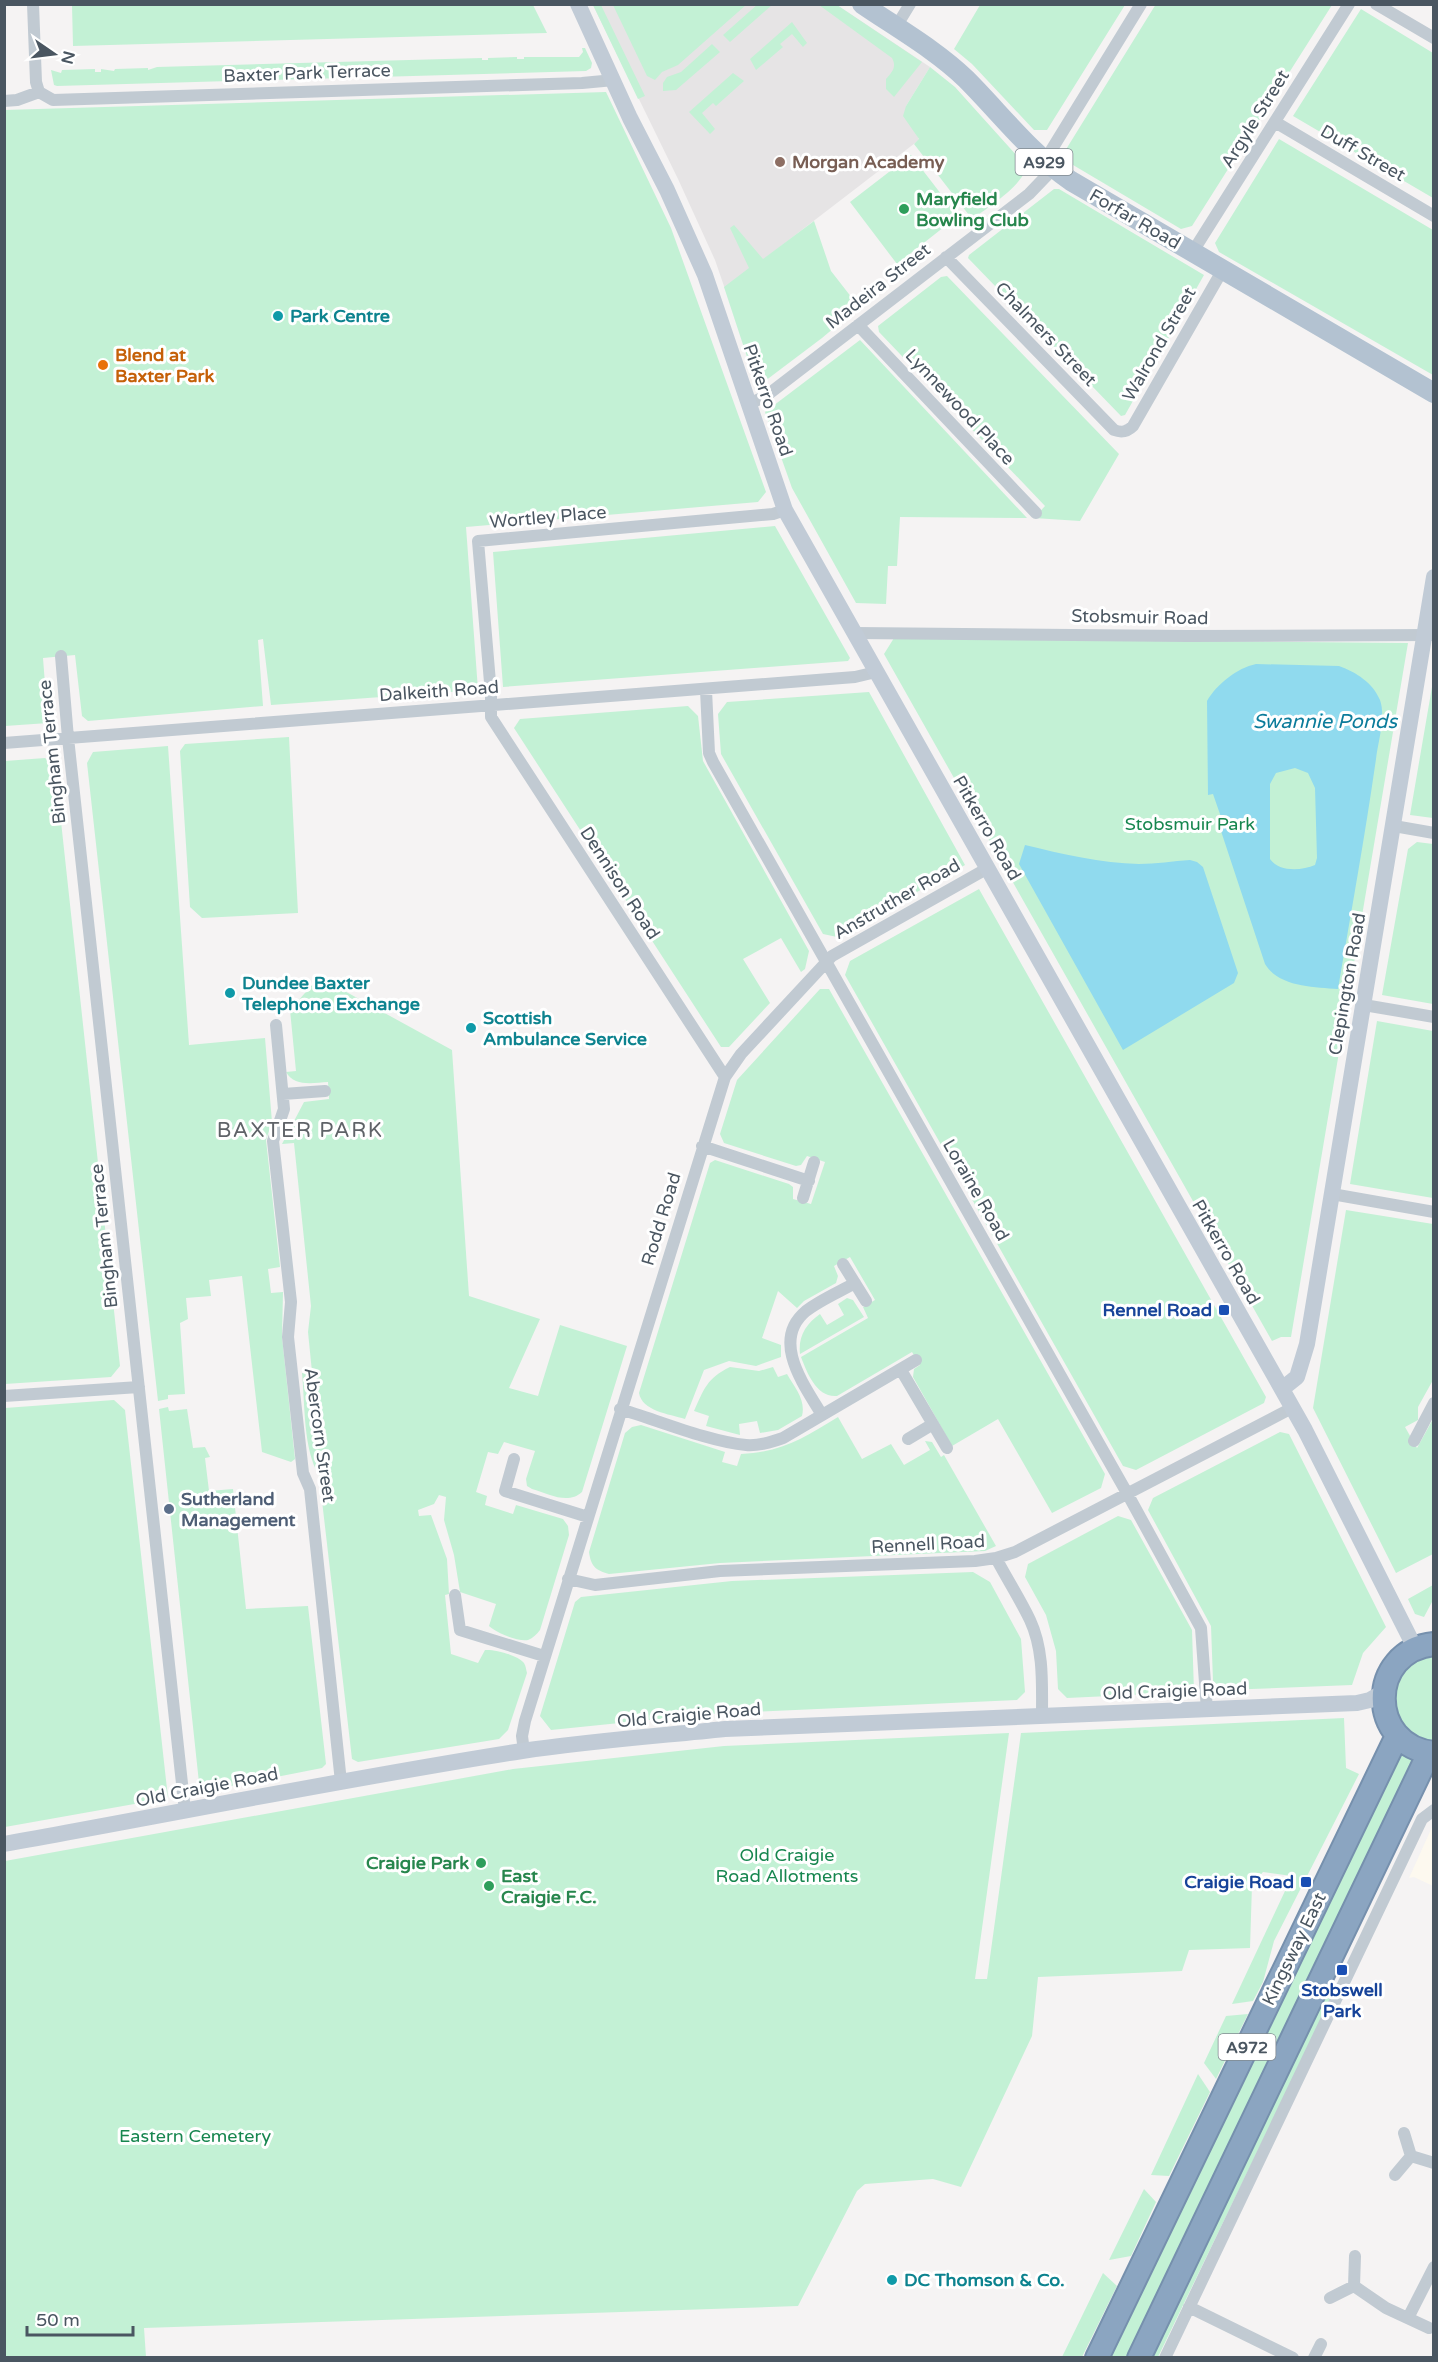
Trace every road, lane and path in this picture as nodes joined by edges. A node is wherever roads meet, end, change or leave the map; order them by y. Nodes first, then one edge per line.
1 (33, 4) edge
2 (578, 4) edge
3 (862, 4) edge
4 (910, 4) edge
5 (1140, 4) edge
6 (1349, 4) edge
7 (1376, 4) edge
8 (896, 27) junction
9 (1434, 38) edge
10 (614, 80) junction
11 (39, 92) junction
12 (4, 101) edge
13 (1275, 122) junction
14 (1049, 165) junction
15 (1434, 216) edge
16 (1192, 252) junction
17 (946, 256) junction
18 (1222, 271) junction
19 (858, 325) junction
20 (1434, 393) edge
21 (749, 404) junction
22 (1123, 432) joint
23 (785, 510) junction
24 (1036, 513) dead end
25 (1434, 577) edge
26 (855, 633) junction
27 (1430, 635) edge
28 (61, 656) dead end
29 (876, 672) junction
30 (706, 690) junction
31 (491, 706) junction
32 (68, 738) junction
33 (4, 743) edge
34 (1394, 826) junction
35 (1434, 833) edge
36 (988, 868) junction
37 (827, 963) junction
38 (1364, 1005) junction
39 (1434, 1017) edge
40 (276, 1025) dead end
41 (725, 1077) junction
42 (325, 1091) dead end
43 (283, 1094) junction
44 (702, 1146) junction
45 (814, 1162) dead end
46 (808, 1180) junction
47 (1332, 1194) junction
48 (803, 1198) dead end
49 (1434, 1212) edge
50 (843, 1264) dead end
51 (855, 1283) junction
52 (866, 1301) dead end
53 (916, 1360) dead end
54 (901, 1370) junction
55 (139, 1387) junction
56 (1282, 1389) junction
57 (4, 1396) edge
58 (1434, 1403) edge
59 (1292, 1408) junction
60 (620, 1409) junction
61 (822, 1415) junction
62 (933, 1424) junction
63 (908, 1439) dead end
64 (1414, 1441) dead end
65 (947, 1448) dead end
66 (514, 1460) dead end
67 (1127, 1493) junction
68 (588, 1517) junction
69 (996, 1558) junction
70 (568, 1579) junction
71 (455, 1595) dead end
72 (1428, 1645) edge
73 (544, 1656) junction
74 (1382, 1693) junction
75 (1207, 1710) junction
76 (1042, 1716) junction
77 (1397, 1736) junction
78 (524, 1751) junction
79 (1431, 1753) edge
80 (341, 1782) junction
81 (1434, 1810) edge
82 (185, 1811) junction
83 (4, 1844) edge
84 (1404, 2133) dead end
85 (1411, 2156) junction
86 (1434, 2163) edge
87 (1395, 2175) dead end
88 (1355, 2256) dead end
89 (1434, 2267) edge
90 (1431, 2281) edge
91 (1354, 2286) junction
92 (1330, 2298) dead end
93 (1189, 2307) junction
94 (1408, 2318) junction
95 (1429, 2328) dead end
96 (1321, 2344) dead end
97 (1097, 2358) edge
98 (1139, 2358) edge
99 (1165, 2358) edge
100 (1293, 2358) edge
101 (1314, 2358) edge

1 - 11 street
2 - 10 street, Pitkerro Road
3 - 8 main road, Forfar Road / A929
4 - 8 street
5 - 14 street, Madeira Street
6 - 13 street, Argyle Street
7 - 9 street
8 - 14 main road, Forfar Road / A929
10 - 11 street, Baxter Park Terrace
10 - 21 street, Pitkerro Road
11 - 12 street, Baxter Park Terrace
13 - 15 street, Duff Street
13 - 16 street, Argyle Street
14 - 16 main road, Forfar Road / A929
14 - 17 street, Madeira Street
16 - 18 main road, Forfar Road / A929
17 - 19 street, Madeira Street
17 - 22 street, Chalmers Street
18 - 20 main road, Forfar Road / A929
18 - 22 street, Walrond Street
19 - 21 street, Madeira Street
19 - 24 street, Lynnewood Place
21 - 23 street, Pitkerro Road
23 - 26 street, Pitkerro Road
23 - 31 street, Wortley Place
25 - 27 street, Clepington Road
26 - 27 street, Stobsmuir Road
26 - 29 street, Pitkerro Road
27 - 34 street, Clepington Road
28 - 32 street, Bingham Terrace
29 - 30 street, Dalkeith Road
29 - 36 street, Pitkerro Road
30 - 31 street, Dalkeith Road
30 - 37 street, Loraine Road
31 - 32 street, Dalkeith Road
31 - 41 street, Dennison Road
32 - 33 street, Dalkeith Road
32 - 55 street, Bingham Terrace
34 - 35 street
34 - 38 street, Clepington Road
36 - 37 street, Anstruther Road
36 - 56 street, Pitkerro Road
37 - 41 street, Rodd Road
37 - 67 street, Loraine Road
38 - 39 street
38 - 47 street, Clepington Road
40 - 43 street, Abercorn Street
41 - 44 street, Rodd Road
42 - 43 street
43 - 80 street, Abercorn Street
44 - 46 street
44 - 60 street, Rodd Road
45 - 46 street
46 - 48 street
47 - 49 street
47 - 56 street, Clepington Road
50 - 51 street
51 - 52 street
51 - 61 street
53 - 54 street
54 - 61 street
54 - 62 street
55 - 57 street
55 - 82 street, Bingham Terrace
56 - 59 street, Pitkerro Road
58 - 64 street
59 - 67 street, Rennell Road
59 - 72 street, Pitkerro Road
60 - 61 street
60 - 68 street, Rodd Road
62 - 63 street
62 - 65 street
66 - 68 street
67 - 69 street, Rennell Road
67 - 75 street, Loraine Road
68 - 70 street, Rodd Road
69 - 70 street, Rennell Road
69 - 76 street
70 - 73 street, Rodd Road
71 - 73 street
72 - 74 highway
73 - 78 street, Rodd Road
74 - 75 street, Old Craigie Road
74 - 77 highway
75 - 76 street, Old Craigie Road
76 - 78 street, Old Craigie Road
77 - 79 highway, Kingsway East
77 - 97 highway, Kingsway East / A972
78 - 80 street, Old Craigie Road
79 - 98 highway, Kingsway East / A972
80 - 82 street, Old Craigie Road
81 - 93 street
82 - 83 street, Old Craigie Road
84 - 85 street
85 - 86 street
85 - 87 street
88 - 91 street
89 - 90 street
90 - 94 street
91 - 92 street
91 - 94 street
93 - 99 street
93 - 100 street
94 - 95 street
96 - 101 street

